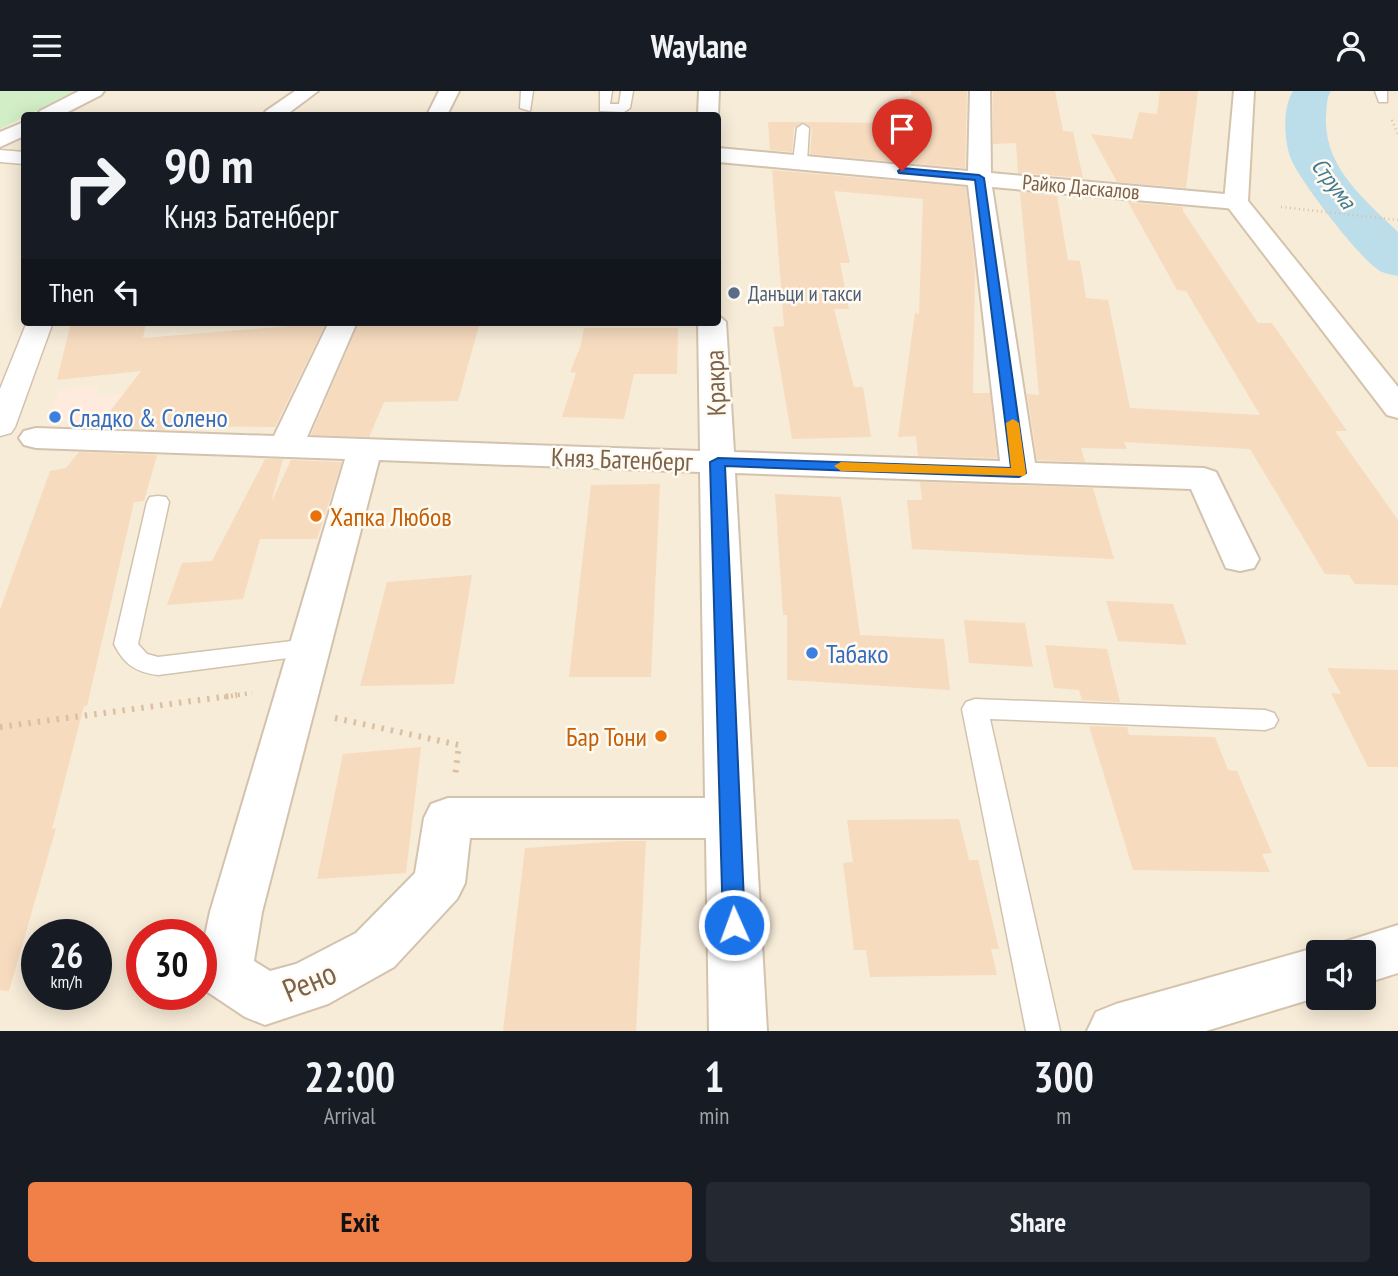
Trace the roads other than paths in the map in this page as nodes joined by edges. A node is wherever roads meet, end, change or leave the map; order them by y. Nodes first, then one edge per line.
1 (94, 91) edge
2 (308, 91) edge
3 (449, 91) edge
4 (527, 91) edge
5 (606, 91) edge
6 (627, 91) edge
7 (709, 91) edge
8 (979, 91) edge
9 (1244, 91) edge
10 (526, 109) dead end
11 (53, 112) edge
12 (277, 112) edge
13 (438, 112) edge
14 (708, 112) edge
15 (803, 128) dead end
16 (21, 130) edge
17 (0, 140) edge
18 (721, 155) edge
19 (0, 156) edge
20 (21, 158) edge
21 (800, 162) junction
22 (979, 178) junction
23 (1236, 202) junction
24 (38, 326) edge
25 (341, 326) edge
26 (712, 326) edge
27 (1398, 408) edge
28 (0, 427) edge
29 (36, 438) dead end
30 (286, 447) junction
31 (365, 450) junction
32 (718, 462) junction
33 (1019, 473) junction
34 (158, 502) dead end
35 (1240, 559) dead end
36 (300, 681) junction
37 (1265, 720) dead end
38 (730, 818) junction
39 (1398, 949) edge
40 (1376, 955) edge
41 (1306, 976) edge
42 (737, 1031) edge
43 (1043, 1031) edge
44 (1116, 1031) edge

1 - 11 street
2 - 12 street
3 - 13 street
4 - 10 lane
5 - 6 lane
7 - 14 street
8 - 22 street
9 - 23 street
15 - 21 lane
16 - 17 street
18 - 21 street, Райко Даскалов
19 - 20 street
21 - 22 street, Райко Даскалов
22 - 23 street, Райко Даскалов
22 - 33 street
23 - 27 street
24 - 28 street
25 - 30 street
26 - 32 street, Кракра
29 - 30 street, Княз Батенберг
30 - 31 street, Княз Батенберг
31 - 32 street, Княз Батенберг
31 - 36 street, Рено
32 - 33 street, Княз Батенберг
32 - 38 street, Кракра
33 - 35 street, Княз Батенберг
34 - 36 lane
36 - 38 street, Рено
37 - 43 lane
38 - 42 street, Кракра
39 - 40 street
41 - 44 street

